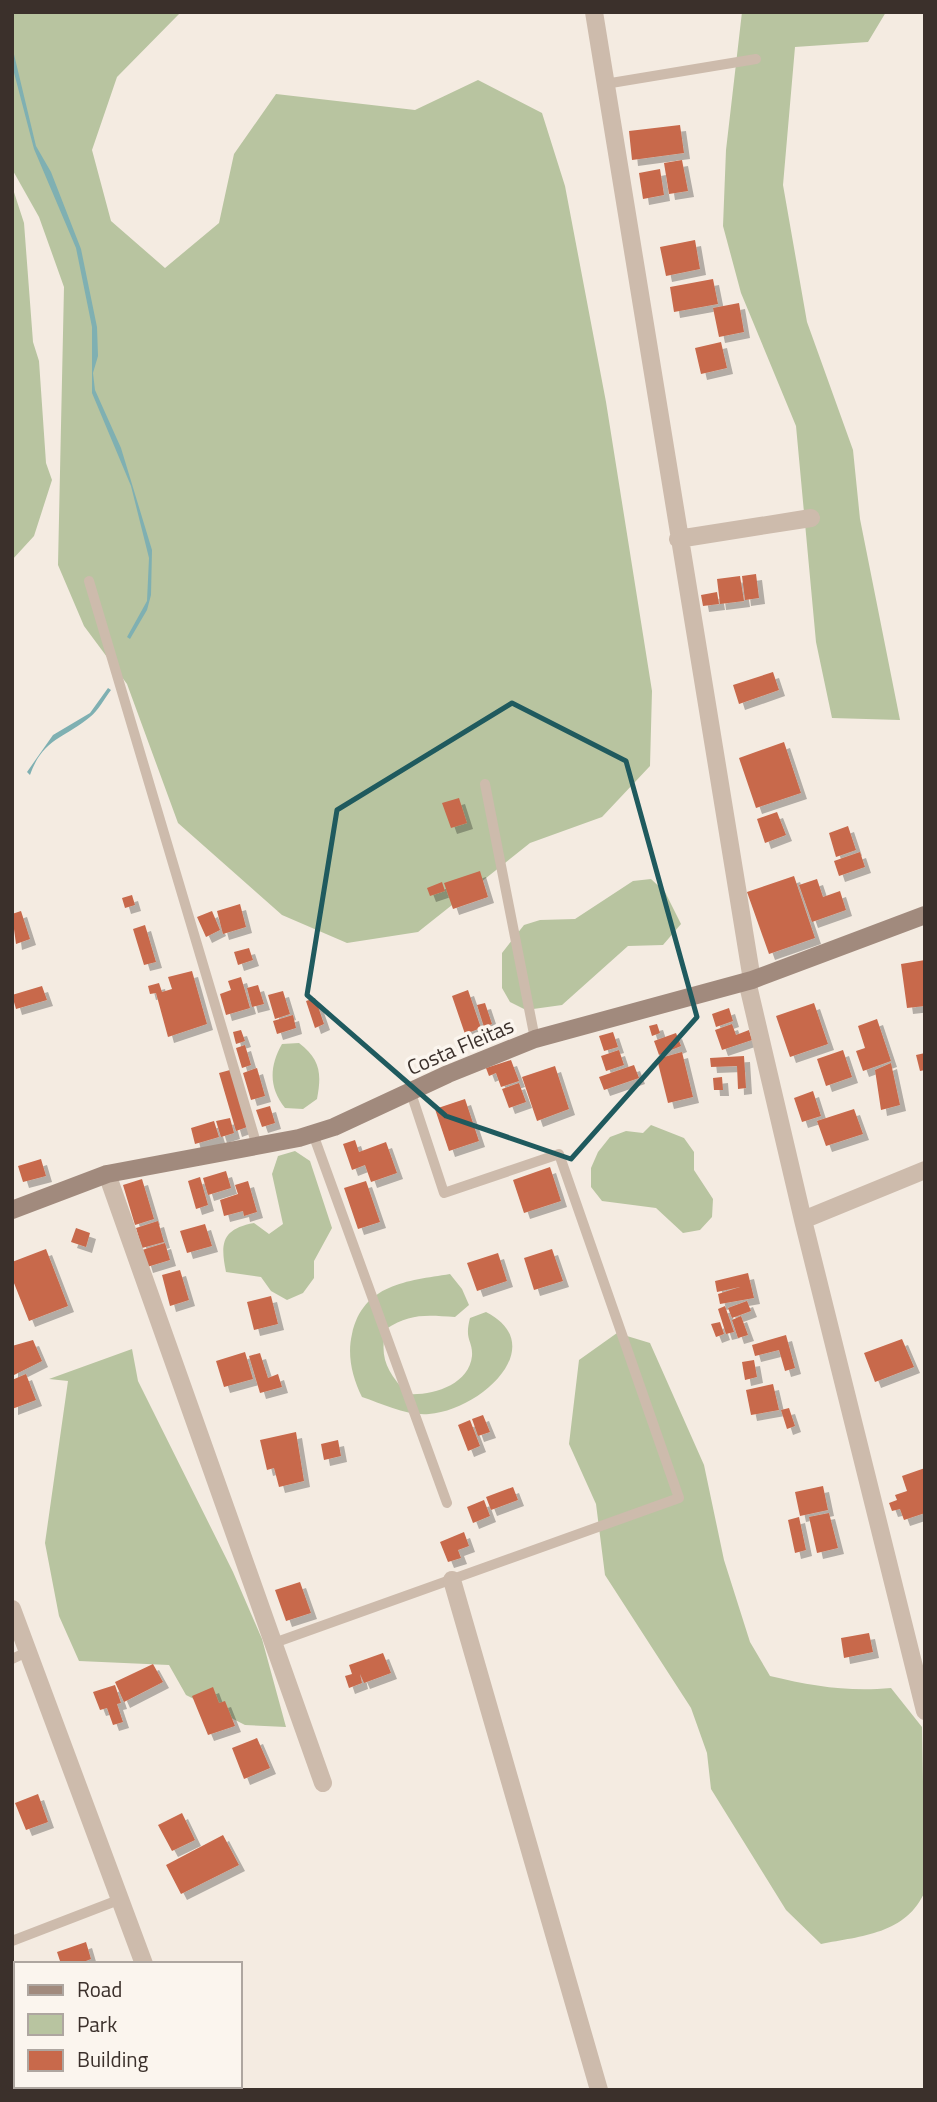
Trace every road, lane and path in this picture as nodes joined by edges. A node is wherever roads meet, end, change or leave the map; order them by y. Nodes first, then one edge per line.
1 (594, 12) edge
2 (755, 59) dead end
3 (605, 84) junction
4 (811, 518) dead end
5 (678, 539) junction
6 (89, 581) dead end
7 (485, 784) dead end
8 (925, 915) edge
9 (750, 981) junction
10 (535, 1039) junction
11 (411, 1093) junction
12 (313, 1134) junction
13 (257, 1146) junction
14 (925, 1170) edge
15 (107, 1174) junction
16 (12, 1210) edge
17 (803, 1220) junction
18 (447, 1503) dead end
19 (453, 1580) junction
20 (12, 1609) edge
21 (274, 1643) junction
22 (21, 1655) edge
23 (924, 1707) edge
24 (323, 1783) dead end
25 (121, 1899) junction
26 (12, 1941) edge
27 (143, 1962) edge
28 (599, 2090) edge

1 - 3 street
2 - 3 lane
3 - 5 street
4 - 5 street
5 - 9 street
6 - 13 lane
7 - 10 lane
8 - 9 main road, Costa Fleitas
9 - 10 main road, Costa Fleitas
9 - 17 street
10 - 11 main road, Costa Fleitas
11 - 12 main road, Costa Fleitas
11 - 19 lane
12 - 13 main road, Costa Fleitas
12 - 18 lane
13 - 15 main road, Costa Fleitas
14 - 17 street
15 - 16 main road, Costa Fleitas
15 - 21 street
17 - 23 street
19 - 21 lane
19 - 28 street
20 - 22 street
21 - 24 street
22 - 25 street
25 - 26 lane
25 - 27 street

